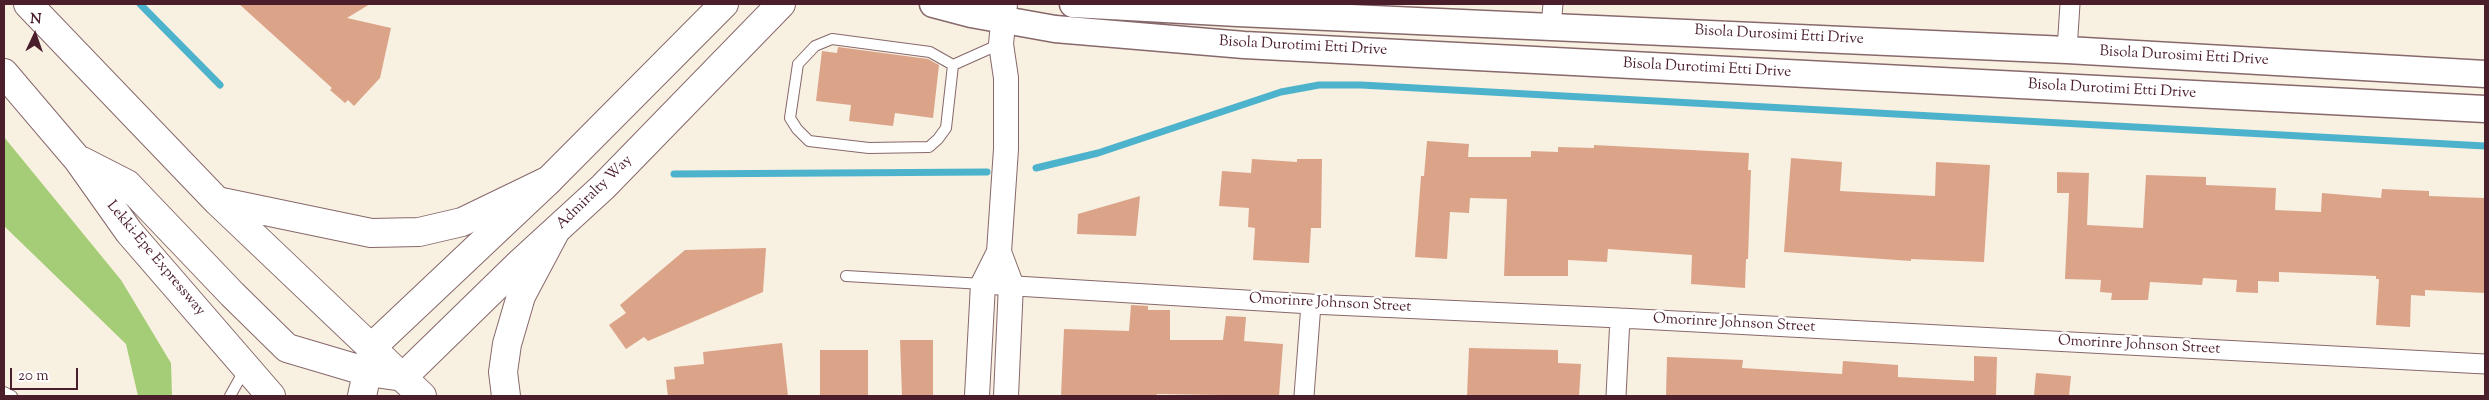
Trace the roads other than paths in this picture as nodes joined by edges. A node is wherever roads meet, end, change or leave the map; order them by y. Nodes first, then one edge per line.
1 (28, 4) edge
2 (724, 4) edge
3 (781, 4) edge
4 (932, 4) edge
5 (1073, 4) edge
6 (2070, 4) edge
7 (1239, 8) edge
8 (1552, 15) edge
9 (1002, 22) edge
10 (2067, 50) junction
11 (953, 65) junction
12 (4, 74) edge
13 (2485, 74) edge
14 (2485, 110) edge
15 (78, 160) junction
16 (570, 160) junction
17 (549, 180) junction
18 (603, 187) junction
19 (217, 201) junction
20 (556, 232) junction
21 (999, 252) junction
22 (846, 276) dead end
23 (983, 284) junction
24 (1011, 284) junction
25 (1311, 304) junction
26 (1620, 318) junction
27 (2485, 364) edge
28 (246, 366) junction
29 (367, 372) edge
30 (403, 377) junction
31 (4, 392) edge
32 (12, 396) edge
33 (230, 396) edge
34 (270, 396) edge
35 (422, 396) edge
36 (506, 396) edge
37 (977, 396) edge
38 (1006, 396) edge
39 (1304, 396) edge
40 (1616, 396) edge

1 - 19 main road
2 - 16 main road
3 - 18 main road, Admiralty Way
4 - 9 main road, Bisola Durotimi Etti Drive
5 - 7 main road, Bisola Durosimi Etti Drive
6 - 10 street
7 - 8 main road, Bisola Durosimi Etti Drive
8 - 10 main road, Bisola Durosimi Etti Drive
9 - 11 lane
9 - 14 main road, Bisola Durotimi Etti Drive
9 - 21 street
10 - 13 main road, Bisola Durosimi Etti Drive
11 - 11 lane
12 - 15 main road, Lekki-Epe Expressway
15 - 28 main road, Lekki-Epe Expressway
15 - 29 main road
16 - 17 main road
16 - 18 main road
17 - 19 main road
17 - 29 main road
18 - 20 main road, Admiralty Way
19 - 29 main road
20 - 30 main road, Admiralty Way
20 - 36 main road
21 - 23 street
21 - 24 street
22 - 23 lane
23 - 24 street, Omorinre Johnson Street
23 - 37 street
24 - 25 street, Omorinre Johnson Street
24 - 38 street
25 - 26 street, Omorinre Johnson Street
25 - 39 street
26 - 27 street, Omorinre Johnson Street
26 - 40 street
28 - 33 lane
28 - 34 main road, Lekki-Epe Expressway
29 - 30 main road
30 - 35 main road
31 - 32 lane

